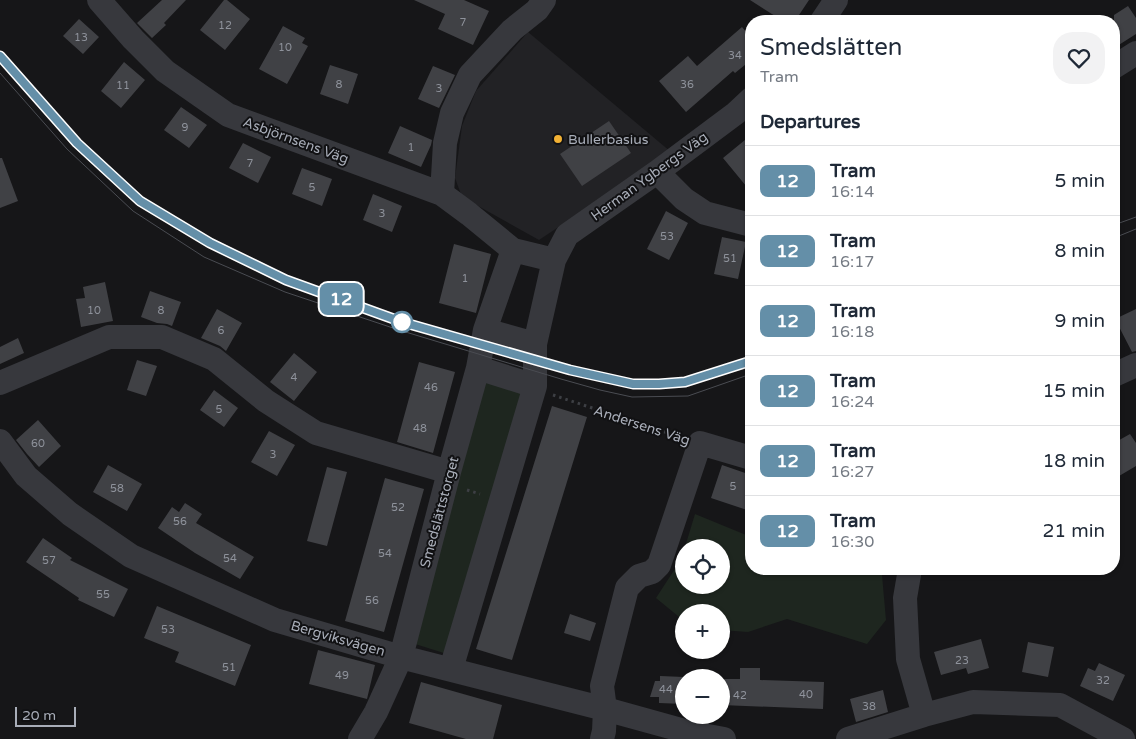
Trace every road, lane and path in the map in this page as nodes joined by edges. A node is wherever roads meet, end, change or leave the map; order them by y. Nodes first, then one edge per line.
1 (99, 0) edge
2 (544, 0) edge
3 (836, 0) edge
4 (826, 15) edge
5 (1136, 52) edge
6 (1120, 63) edge
7 (745, 104) edge
8 (657, 172) junction
9 (442, 194) junction
10 (745, 223) edge
11 (513, 250) junction
12 (554, 260) junction
13 (485, 330) junction
14 (535, 344) junction
15 (1136, 365) edge
16 (478, 368) junction
17 (1120, 372) edge
18 (0, 383) edge
19 (535, 386) junction
20 (0, 441) edge
21 (700, 443) junction
22 (745, 456) edge
23 (448, 472) junction
24 (502, 501) junction
25 (909, 575) edge
26 (401, 657) junction
27 (451, 669) junction
28 (605, 708) junction
29 (924, 715) junction
30 (360, 739) edge
31 (602, 739) edge
32 (724, 739) edge
33 (848, 739) edge
34 (1123, 739) edge

1 - 9 street, Asbjörnsens Väg
2 - 9 street
3 - 4 street
5 - 6 street
7 - 8 street, Herman Ygbergs Väg
8 - 10 street
8 - 12 street, Herman Ygbergs Väg
9 - 11 street, Asbjörnsens Väg
11 - 12 street
11 - 13 street, Smedslättstorget
12 - 14 street
13 - 14 street
13 - 16 street, Smedslättstorget
14 - 19 street
15 - 17 street
16 - 19 street
16 - 23 street, Smedslättstorget
18 - 23 street
19 - 21 path, Andersens Väg
19 - 24 street
20 - 26 street, Bergviksvägen
21 - 22 street, Andersens Väg
21 - 28 street
23 - 24 path
23 - 26 street, Smedslättstorget
24 - 27 street
25 - 29 street
26 - 27 street, Bergviksvägen
26 - 30 street, Smedslättstorget
27 - 28 street, Bergviksvägen
28 - 31 street
28 - 32 street, Bergviksvägen
29 - 33 street
29 - 34 street

